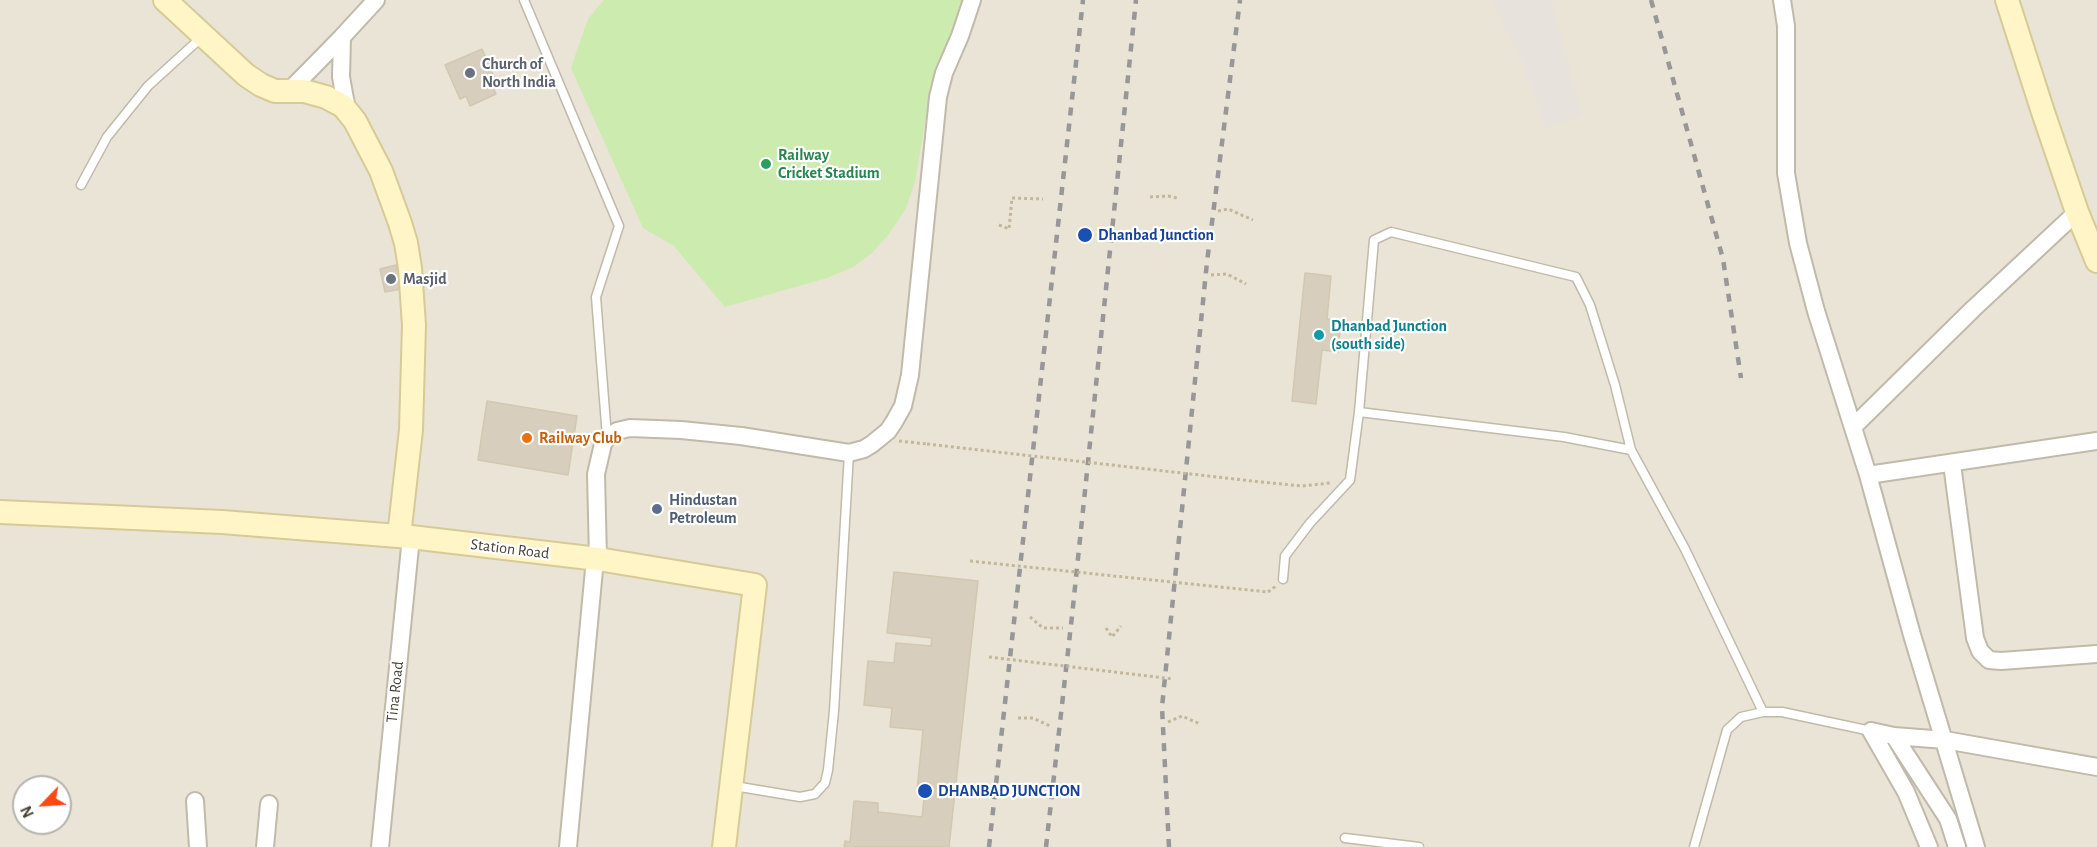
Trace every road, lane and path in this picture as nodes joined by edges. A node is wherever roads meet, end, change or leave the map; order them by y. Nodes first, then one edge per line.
1 (165, 0) edge
2 (376, 0) edge
3 (524, 0) edge
4 (972, 0) edge
5 (1782, 0) edge
6 (2007, 0) edge
7 (204, 36) junction
8 (342, 37) junction
9 (289, 91) junction
10 (347, 110) junction
11 (81, 185) dead end
12 (1150, 197) dead end
13 (1177, 198) dead end
14 (1043, 199) dead end
15 (1218, 212) dead end
16 (2077, 212) junction
17 (1253, 220) dead end
18 (999, 225) dead end
19 (2097, 261) edge
20 (1211, 275) dead end
21 (1246, 284) dead end
22 (1359, 412) junction
23 (1853, 427) junction
24 (607, 437) junction
25 (891, 440) dead end
26 (2097, 441) edge
27 (1630, 450) junction
28 (849, 453) junction
29 (1952, 464) junction
30 (1868, 475) junction
31 (1350, 480) junction
32 (0, 512) edge
33 (405, 537) junction
34 (596, 559) junction
35 (970, 561) dead end
36 (1283, 579) dead end
37 (1268, 592) dead end
38 (1030, 617) dead end
39 (1121, 626) dead end
40 (1063, 628) dead end
41 (1106, 628) dead end
42 (2097, 654) edge
43 (989, 657) dead end
44 (1173, 679) dead end
45 (1763, 712) junction
46 (1018, 718) dead end
47 (1168, 722) dead end
48 (1200, 724) dead end
49 (1052, 727) dead end
50 (1871, 731) junction
51 (1894, 736) junction
52 (1945, 740) junction
53 (2097, 766) edge
54 (730, 786) junction
55 (195, 801) dead end
56 (269, 804) dead end
57 (1345, 838) dead end
58 (198, 847) edge
59 (265, 847) edge
60 (380, 847) edge
61 (567, 847) edge
62 (724, 847) edge
63 (1419, 847) edge
64 (1694, 847) edge
65 (1929, 847) edge
66 (1957, 847) edge
67 (1977, 847) edge

1 - 7 street
2 - 8 street
3 - 24 lane
4 - 28 street
5 - 23 street
6 - 16 street
7 - 9 street
7 - 11 lane
8 - 9 street
8 - 10 street
9 - 10 street
10 - 33 street
12 - 13 path
14 - 18 path
15 - 17 path
16 - 19 street
16 - 23 street
20 - 21 path
22 - 27 lane
22 - 27 lane
22 - 31 lane
23 - 30 street
24 - 28 street
24 - 34 street
25 - 31 path, bridge
26 - 29 street
27 - 45 lane
28 - 54 lane
29 - 30 street
29 - 42 street
30 - 52 street
31 - 36 lane
32 - 33 street, Station Road
33 - 34 street, Station Road
33 - 60 street, Tina Road
34 - 54 street, Station Road
34 - 61 street
35 - 37 path, bridge
38 - 40 path
39 - 41 path
43 - 44 path, bridge
45 - 50 lane
45 - 64 lane
46 - 49 path
47 - 48 path
50 - 51 street
50 - 65 street
51 - 52 street
51 - 66 street
52 - 53 street
52 - 67 street
54 - 62 street, Station Road
55 - 58 street
56 - 59 street
57 - 63 lane

